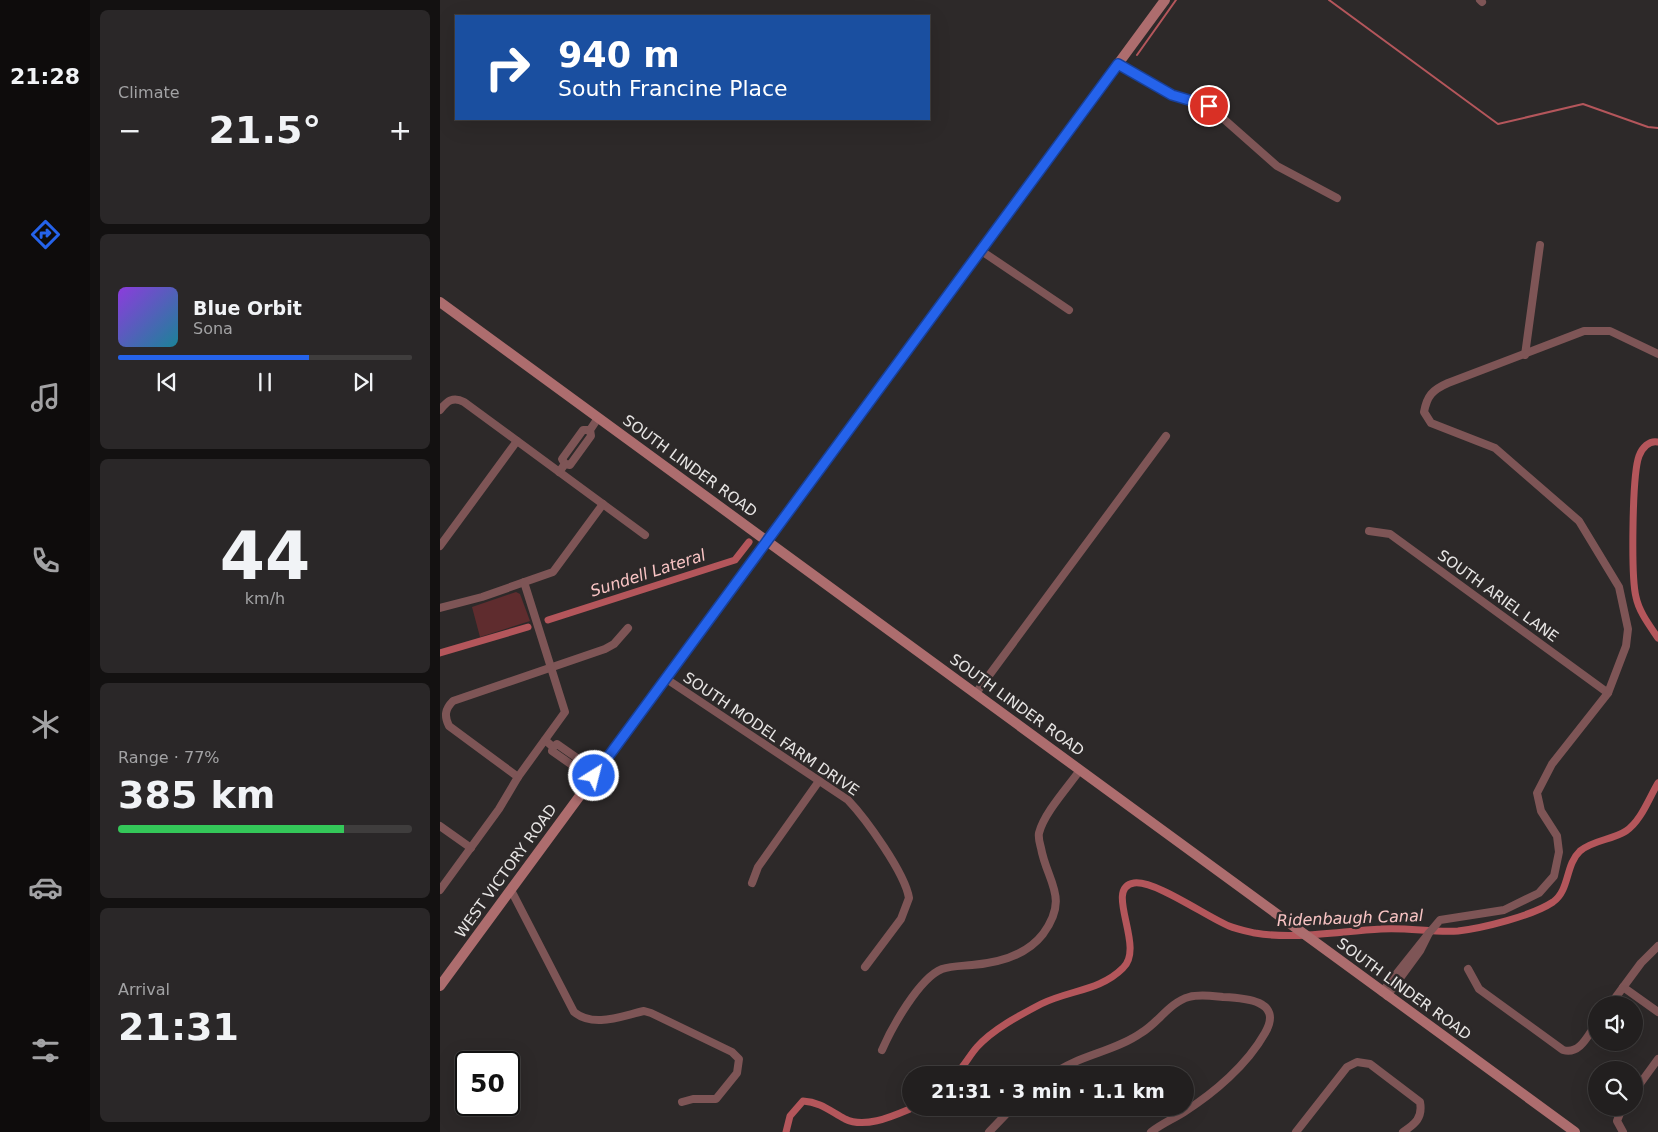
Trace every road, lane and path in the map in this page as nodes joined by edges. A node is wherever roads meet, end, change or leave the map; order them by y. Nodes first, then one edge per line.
1 (1165, 0) edge
2 (1118, 64) junction
3 (1337, 198) dead end
4 (1540, 245) dead end
5 (980, 250) junction
6 (440, 302) edge
7 (1068, 310) dead end
8 (1658, 354) edge
9 (1525, 355) junction
10 (440, 410) edge
11 (598, 418) junction
12 (1166, 436) dead end
13 (517, 441) junction
14 (559, 472) junction
15 (604, 504) junction
16 (1369, 531) dead end
17 (645, 535) dead end
18 (766, 540) junction
19 (440, 546) edge
20 (524, 582) junction
21 (440, 608) edge
22 (628, 628) dead end
23 (552, 668) junction
24 (665, 678) junction
25 (976, 693) junction
26 (1608, 693) junction
27 (545, 740) junction
28 (1080, 770) junction
29 (589, 773) junction
30 (518, 777) junction
31 (819, 781) junction
32 (440, 826) edge
33 (471, 848) junction
34 (752, 884) dead end
35 (440, 890) edge
36 (511, 890) junction
37 (1658, 946) edge
38 (865, 967) dead end
39 (1468, 969) dead end
40 (440, 986) edge
41 (1623, 987) junction
42 (1384, 994) junction
43 (1616, 996) edge
44 (1658, 1012) edge
45 (1588, 1035) edge
46 (882, 1050) dead end
47 (1658, 1059) edge
48 (1068, 1066) edge
49 (1643, 1080) edge
50 (682, 1102) dead end
51 (1194, 1105) edge
52 (1004, 1116) edge
53 (1177, 1116) edge
54 (1619, 1116) edge
55 (989, 1132) edge
56 (1151, 1132) edge
57 (1296, 1132) edge
58 (1403, 1132) edge
59 (1575, 1132) edge
60 (1623, 1132) edge

1 - 2 street, WEST VICTORY ROAD
2 - 3 street
2 - 5 street, WEST VICTORY ROAD
4 - 9 street
5 - 7 street
5 - 18 street, WEST VICTORY ROAD
6 - 11 street, SOUTH LINDER ROAD
8 - 9 street
9 - 26 street
10 - 13 street
11 - 14 street
11 - 18 street, SOUTH LINDER ROAD
12 - 25 street
13 - 14 street
13 - 19 street
14 - 15 street
15 - 17 street
15 - 20 street
16 - 26 street, SOUTH ARIEL LANE
18 - 24 street, WEST VICTORY ROAD
18 - 25 street, SOUTH LINDER ROAD
20 - 21 street
20 - 23 street
22 - 23 street
23 - 27 street
23 - 30 street
24 - 29 street, WEST VICTORY ROAD
24 - 31 street, SOUTH MODEL FARM DRIVE
25 - 28 street, SOUTH LINDER ROAD
26 - 42 street
27 - 29 street
27 - 30 street
28 - 42 street, SOUTH LINDER ROAD
28 - 46 street
29 - 36 street, WEST VICTORY ROAD
30 - 33 street
31 - 34 street
31 - 38 street, SOUTH MODEL FARM DRIVE
32 - 33 street
33 - 35 street
36 - 40 street, WEST VICTORY ROAD
36 - 50 street
37 - 41 street
39 - 45 street
41 - 43 street
41 - 44 street
42 - 59 street, SOUTH LINDER ROAD
47 - 49 street
48 - 51 street
52 - 55 street
53 - 56 street
54 - 60 street
57 - 58 street

